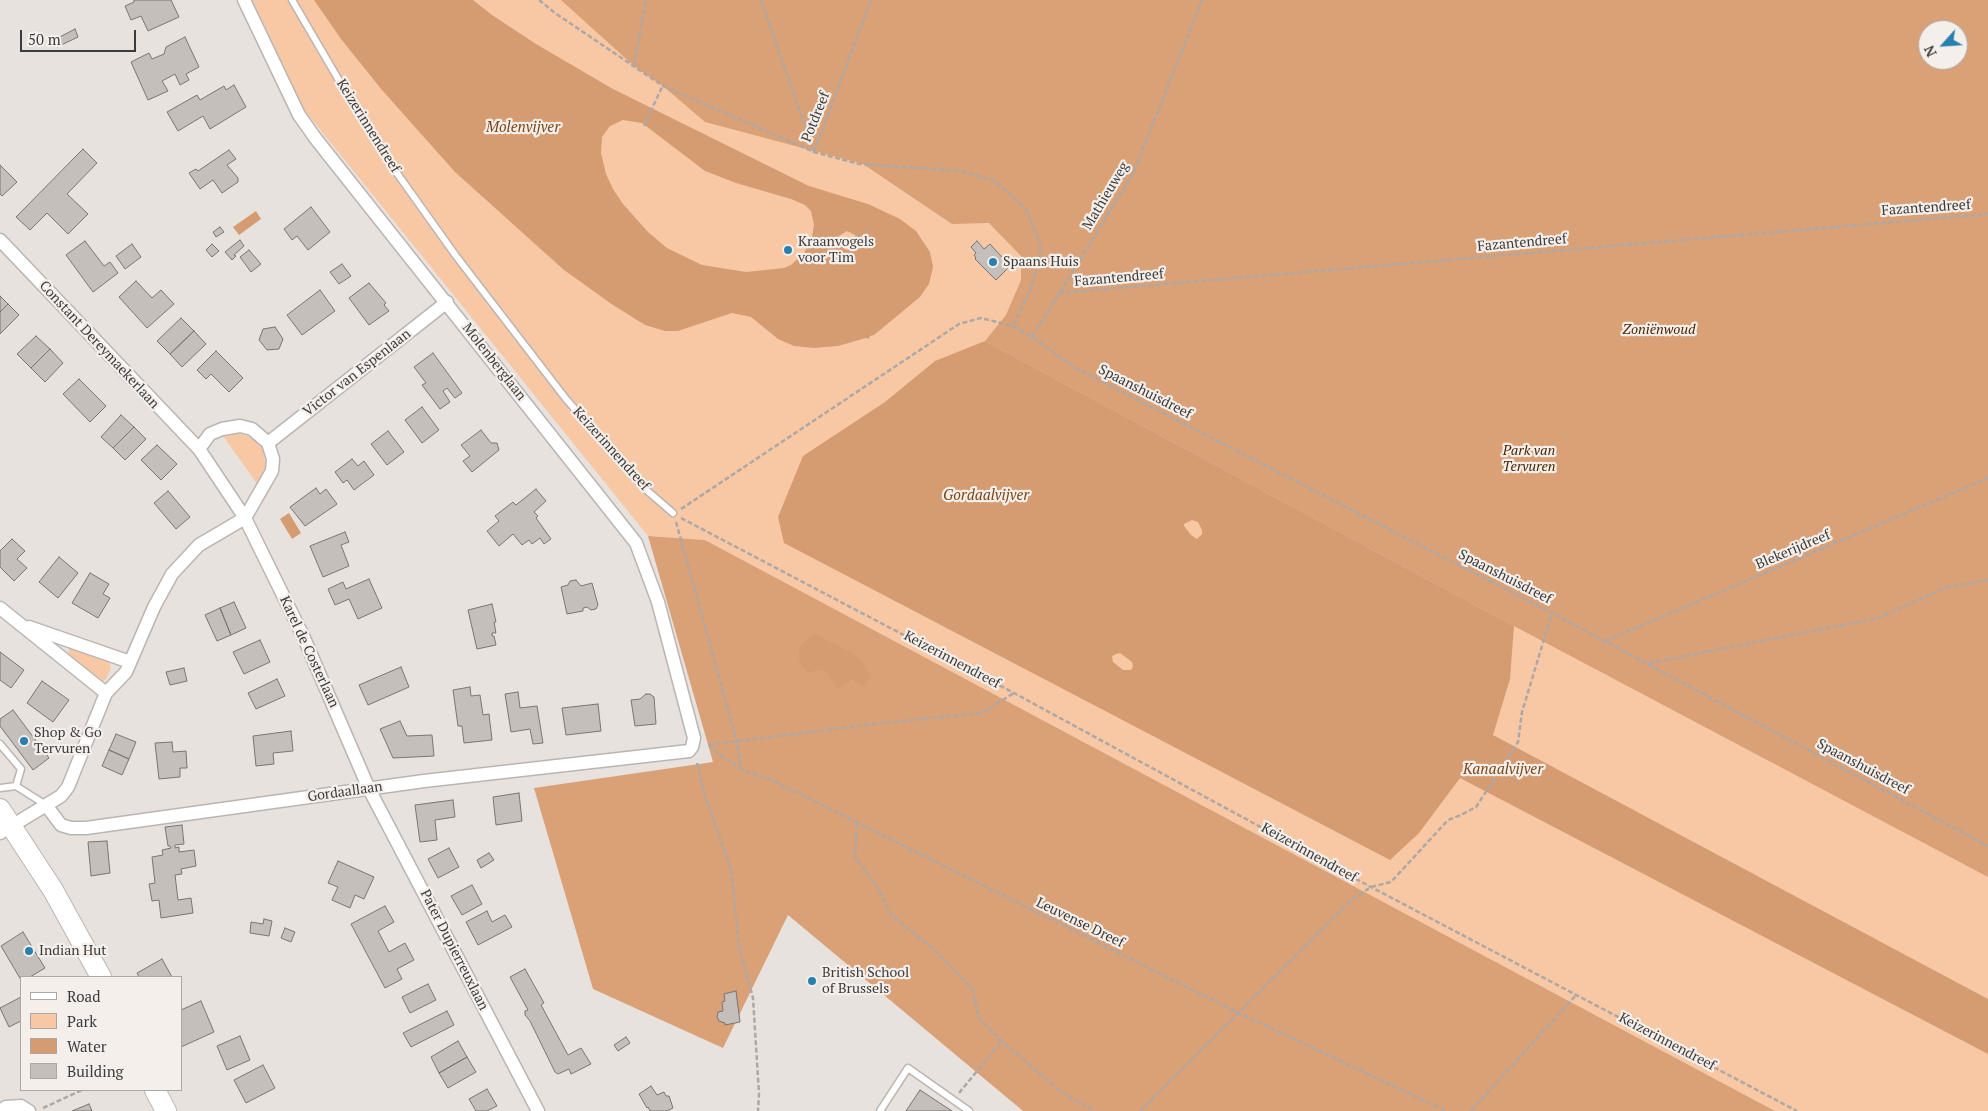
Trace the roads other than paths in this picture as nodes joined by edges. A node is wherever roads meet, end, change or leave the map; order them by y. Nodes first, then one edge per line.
1 (244, 0) edge
2 (292, 0) edge
3 (0, 240) edge
4 (447, 302) junction
5 (268, 443) junction
6 (199, 449) junction
7 (673, 514) road end
8 (245, 518) junction
9 (0, 608) edge
10 (20, 624) junction
11 (130, 662) junction
12 (106, 693) junction
13 (0, 744) edge
14 (692, 746) joint
15 (16, 786) junction
16 (0, 788) edge
17 (369, 788) junction
18 (46, 805) junction
19 (0, 809) edge
20 (6, 830) edge
21 (100, 976) edge
22 (156, 1091) edge
23 (0, 1111) edge
24 (29, 1111) edge
25 (166, 1111) edge
26 (538, 1111) edge
27 (880, 1111) edge
28 (969, 1111) edge

1 - 4 street, Molenberglaan
2 - 7 lane, Keizerinnendreef
3 - 6 street, Constant Dereymaekerlaan
4 - 5 street, Victor van Espenlaan
4 - 14 street, Molenberglaan
5 - 6 street
5 - 8 street
6 - 8 street, Constant Dereymaekerlaan
8 - 11 street
8 - 17 street, Karel de Costerlaan
9 - 10 street
10 - 11 street
10 - 12 street
11 - 12 street
12 - 18 street
13 - 15 lane
14 - 17 street, Gordaallaan
15 - 16 lane
15 - 18 lane
17 - 18 street, Gordaallaan
17 - 26 street, Pater Dupierreuxlaan
18 - 20 street
19 - 20 main road
20 - 21 main road
22 - 25 main road
23 - 24 street
27 - 28 lane

